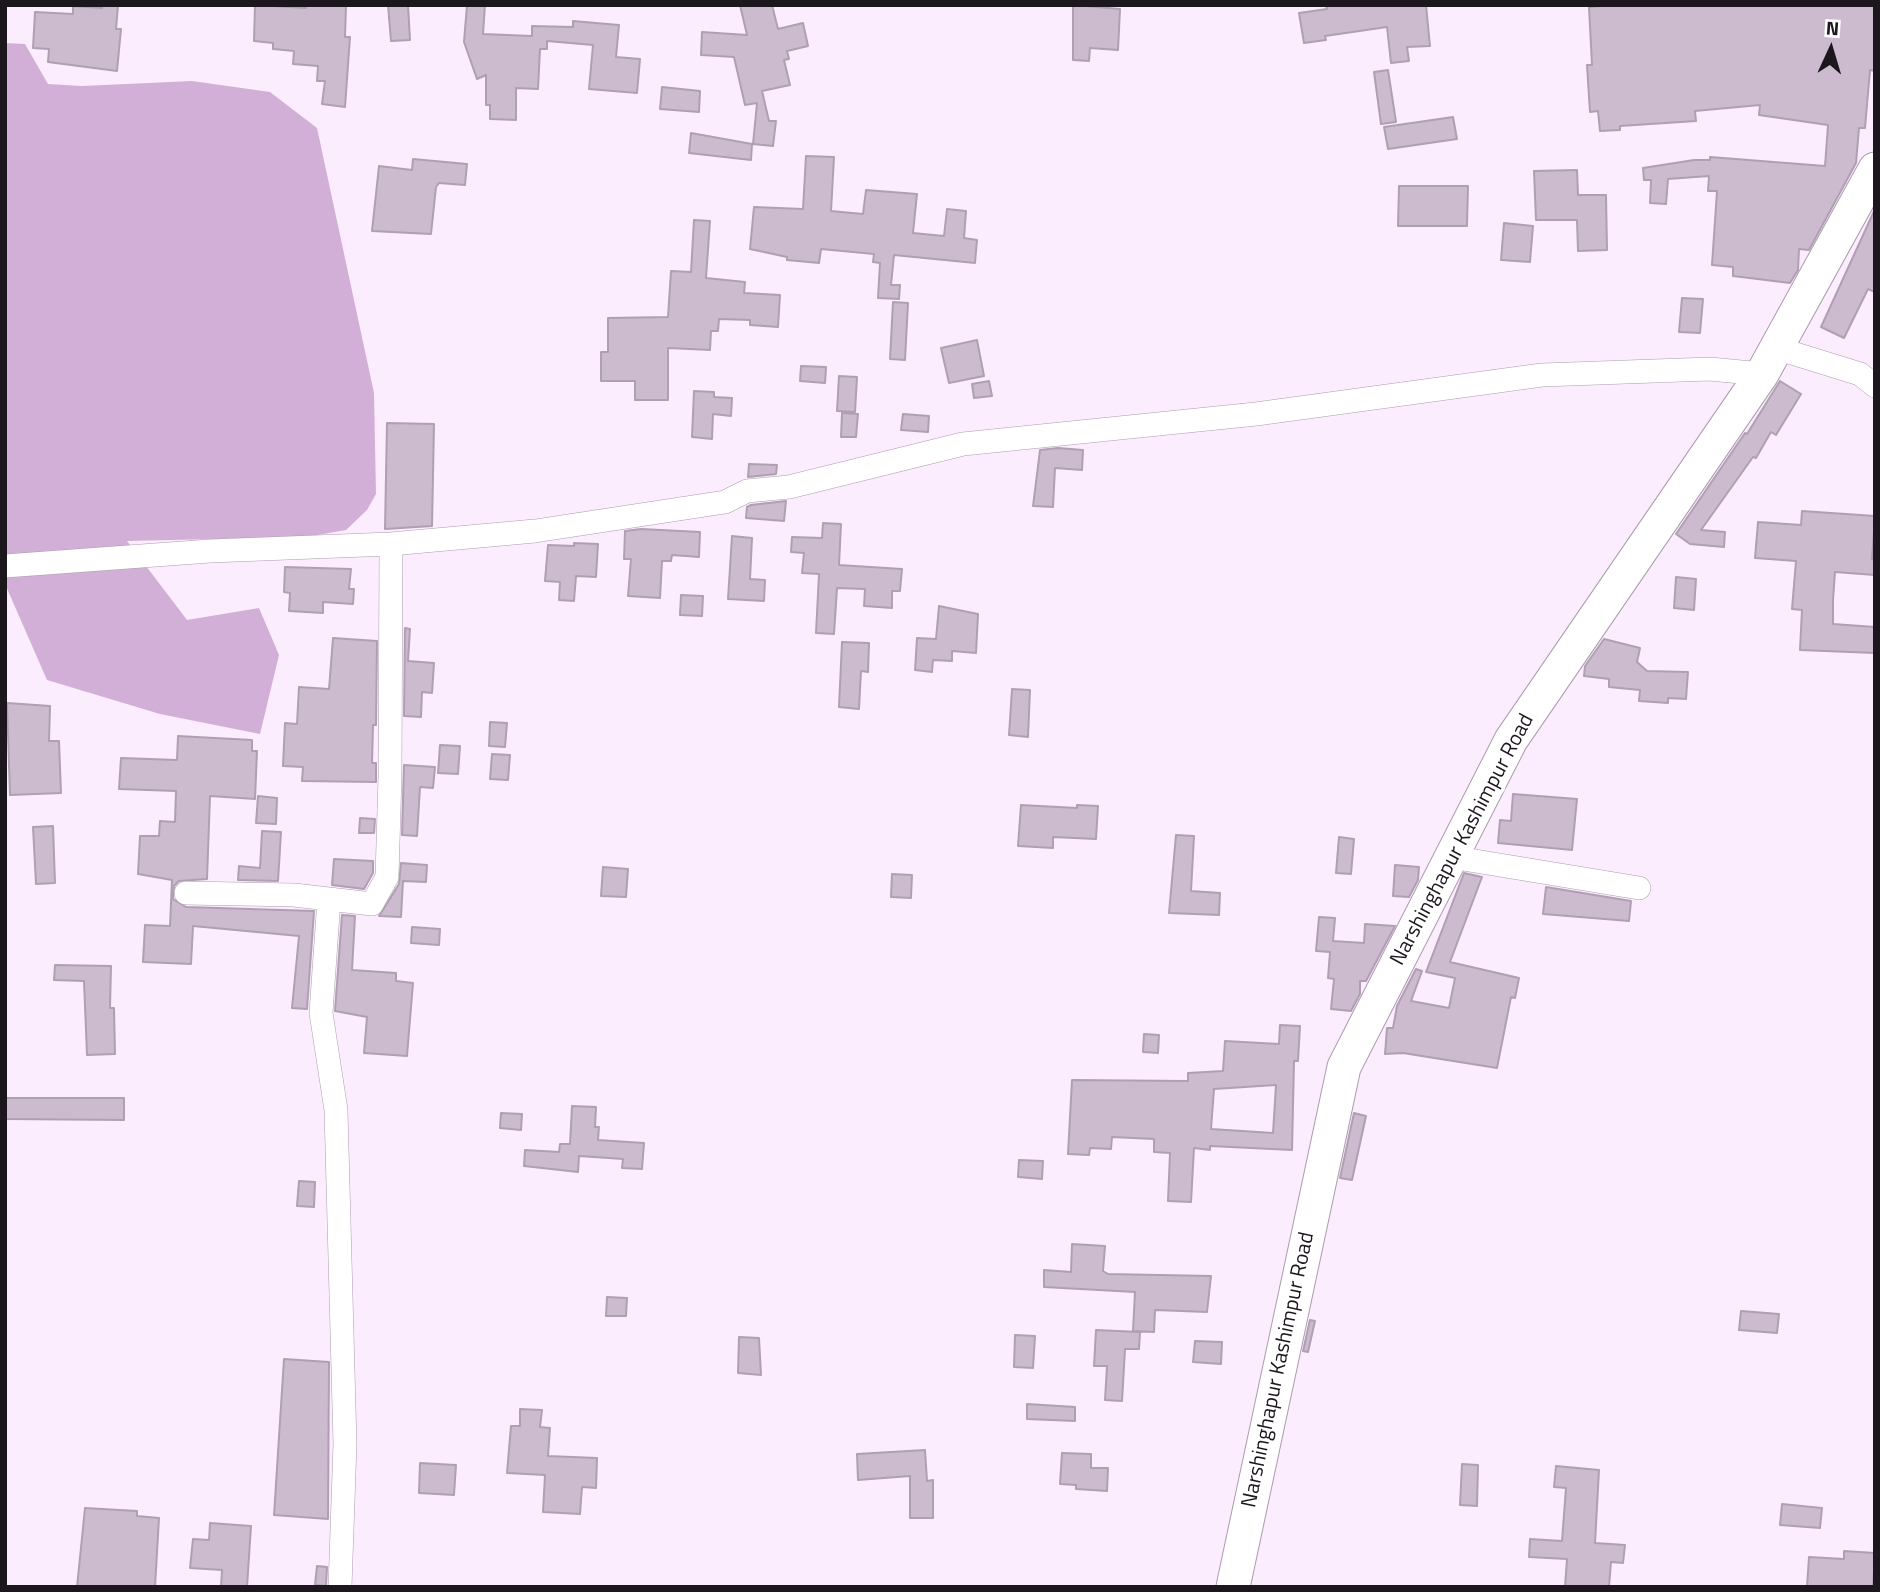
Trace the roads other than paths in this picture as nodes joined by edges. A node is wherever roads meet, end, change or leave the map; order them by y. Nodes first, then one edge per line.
1 (1875, 169) edge
2 (1866, 209) edge
3 (1769, 361) junction
4 (1875, 386) edge
5 (391, 544) junction
6 (5, 566) edge
7 (1451, 857) junction
8 (1639, 888) dead end
9 (186, 892) dead end
10 (329, 899) junction
11 (340, 1587) edge
12 (1233, 1587) edge

1 - 2 street, Narshinghapur Kashimpur Road
2 - 3 street, Narshinghapur Kashimpur Road
3 - 4 street
3 - 5 street
3 - 7 street, Narshinghapur Kashimpur Road
5 - 6 street
5 - 10 street
7 - 8 street
7 - 12 street, Narshinghapur Kashimpur Road
9 - 10 street
10 - 11 street

